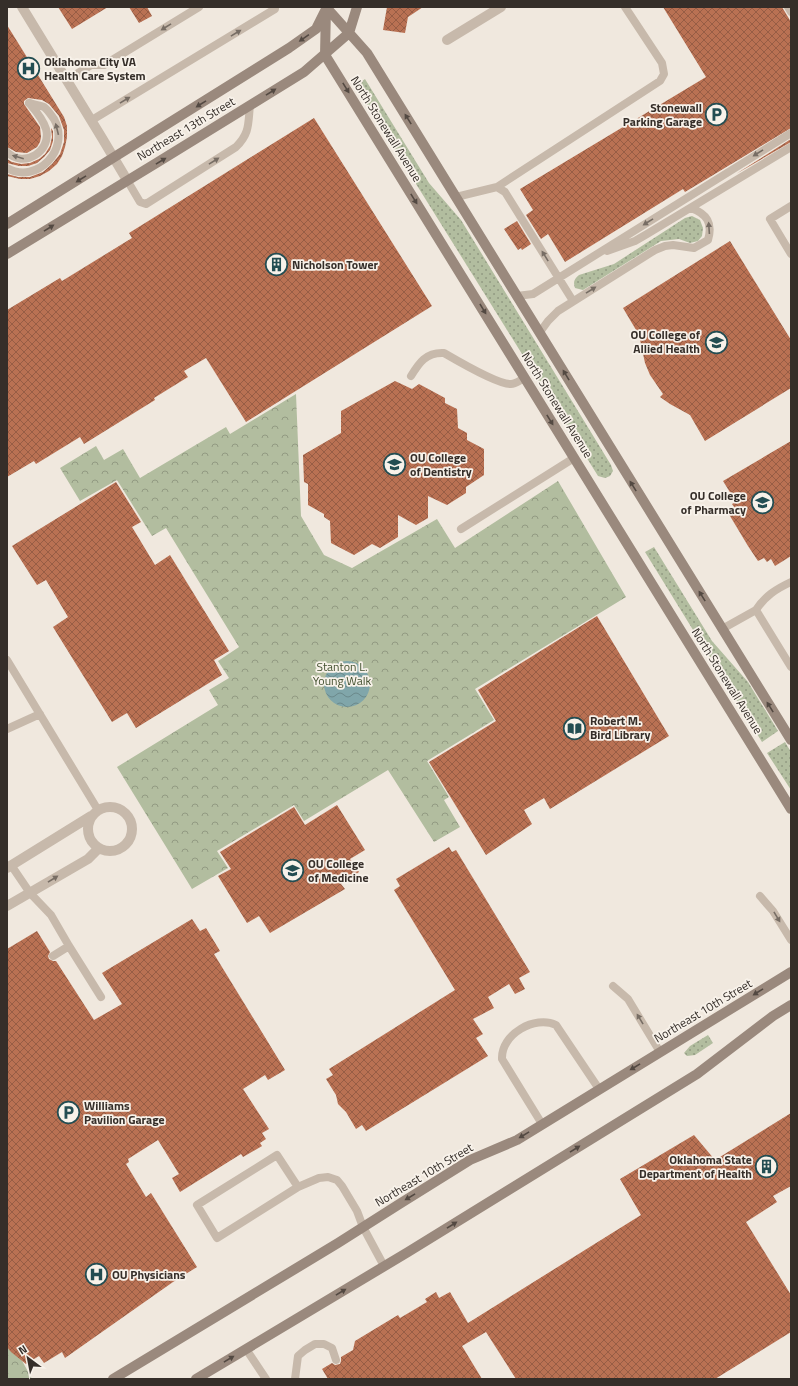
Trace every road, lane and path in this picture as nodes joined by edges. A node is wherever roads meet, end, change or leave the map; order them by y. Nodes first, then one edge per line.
1 (22, 7) edge
2 (199, 7) edge
3 (275, 7) edge
4 (326, 7) edge
5 (357, 7) edge
6 (501, 7) edge
7 (625, 7) edge
8 (788, 7) edge
9 (791, 12) edge
10 (349, 33) junction
11 (447, 40) dead end
12 (325, 55) junction
13 (67, 80) junction
14 (250, 105) junction
15 (92, 120) junction
16 (791, 133) edge
17 (791, 147) edge
18 (7, 152) edge
19 (114, 158) junction
20 (7, 168) edge
21 (127, 180) junction
22 (497, 188) junction
23 (456, 197) junction
24 (791, 206) edge
25 (691, 208) junction
26 (7, 224) edge
27 (7, 254) edge
28 (791, 254) edge
29 (591, 258) junction
30 (560, 278) junction
31 (517, 296) junction
32 (573, 301) junction
33 (540, 332) junction
34 (411, 376) dead end
35 (525, 378) junction
36 (574, 458) junction
37 (461, 530) dead end
38 (791, 582) edge
39 (756, 610) junction
40 (722, 629) junction
41 (7, 660) edge
42 (791, 667) edge
43 (40, 714) junction
44 (7, 729) edge
45 (791, 740) edge
46 (791, 809) edge
47 (95, 813) junction
48 (98, 849) junction
49 (9, 866) edge
50 (30, 892) junction
51 (760, 896) dead end
52 (7, 906) edge
53 (791, 940) edge
54 (69, 946) junction
55 (53, 956) dead end
56 (791, 972) edge
57 (613, 986) dead end
58 (101, 997) dead end
59 (791, 1005) edge
60 (660, 1052) junction
61 (599, 1089) junction
62 (542, 1124) junction
63 (298, 1187) junction
64 (363, 1227) junction
65 (384, 1266) junction
66 (246, 1348) junction
67 (336, 1360) dead end
68 (113, 1379) edge
69 (196, 1379) edge
70 (266, 1379) edge
71 (294, 1379) edge

1 - 13 street
2 -> 13 lane
15 -> 3 lane
4 - 10 main road, North Stonewall Avenue
4 - 12 main road
4 -> 19 main road, Northeast 13th Street
5 - 10 main road
6 - 11 street
7 - 22 lane
8 - 9 lane
10 - 12 main road, Northeast 13th Street
23 -> 10 main road, North Stonewall Avenue
14 -> 12 main road, Northeast 13th Street
12 -> 35 main road, North Stonewall Avenue
13 - 15 street
21 -> 14 main road, Northeast 13th Street
21 -> 14 lane
15 - 19 street
16 -> 29 lane
17 - 25 lane
20 -> 18 lane
19 - 21 street
19 -> 26 main road, Northeast 13th Street
27 -> 21 main road, Northeast 13th Street
22 - 23 lane
30 -> 22 lane
23 - 31 main road, North Stonewall Avenue
24 - 28 lane
25 - 29 lane
32 -> 25 lane
29 - 30 lane
30 - 31 lane
30 - 32 lane
31 - 33 main road, North Stonewall Avenue
32 - 33 lane
40 -> 33 main road, North Stonewall Avenue
34 - 35 lane
35 -> 36 main road, North Stonewall Avenue
36 - 37 lane
36 - 46 main road, North Stonewall Avenue
38 - 39 lane
39 - 40 lane
39 - 42 lane
45 -> 40 main road, North Stonewall Avenue
41 - 43 lane
43 - 44 lane
43 - 47 lane
47 - 48 street
47 - 48 street
47 - 49 street
50 -> 48 street
49 - 50 lane
50 - 52 street
50 - 54 lane
51 -> 53 lane
54 - 55 lane
54 - 58 lane
56 -> 60 main road, Northeast 10th Street
60 -> 57 lane
65 -> 59 main road
60 -> 61 main road, Northeast 10th Street
61 - 62 main road, Northeast 10th Street
61 - 62 lane
62 -> 64 main road, Northeast 10th Street
63 - 63 lane
63 - 64 lane
64 - 65 lane
64 - 68 main road, Northeast 10th Street
66 -> 65 main road
69 -> 66 main road
66 - 70 lane
67 - 71 lane

